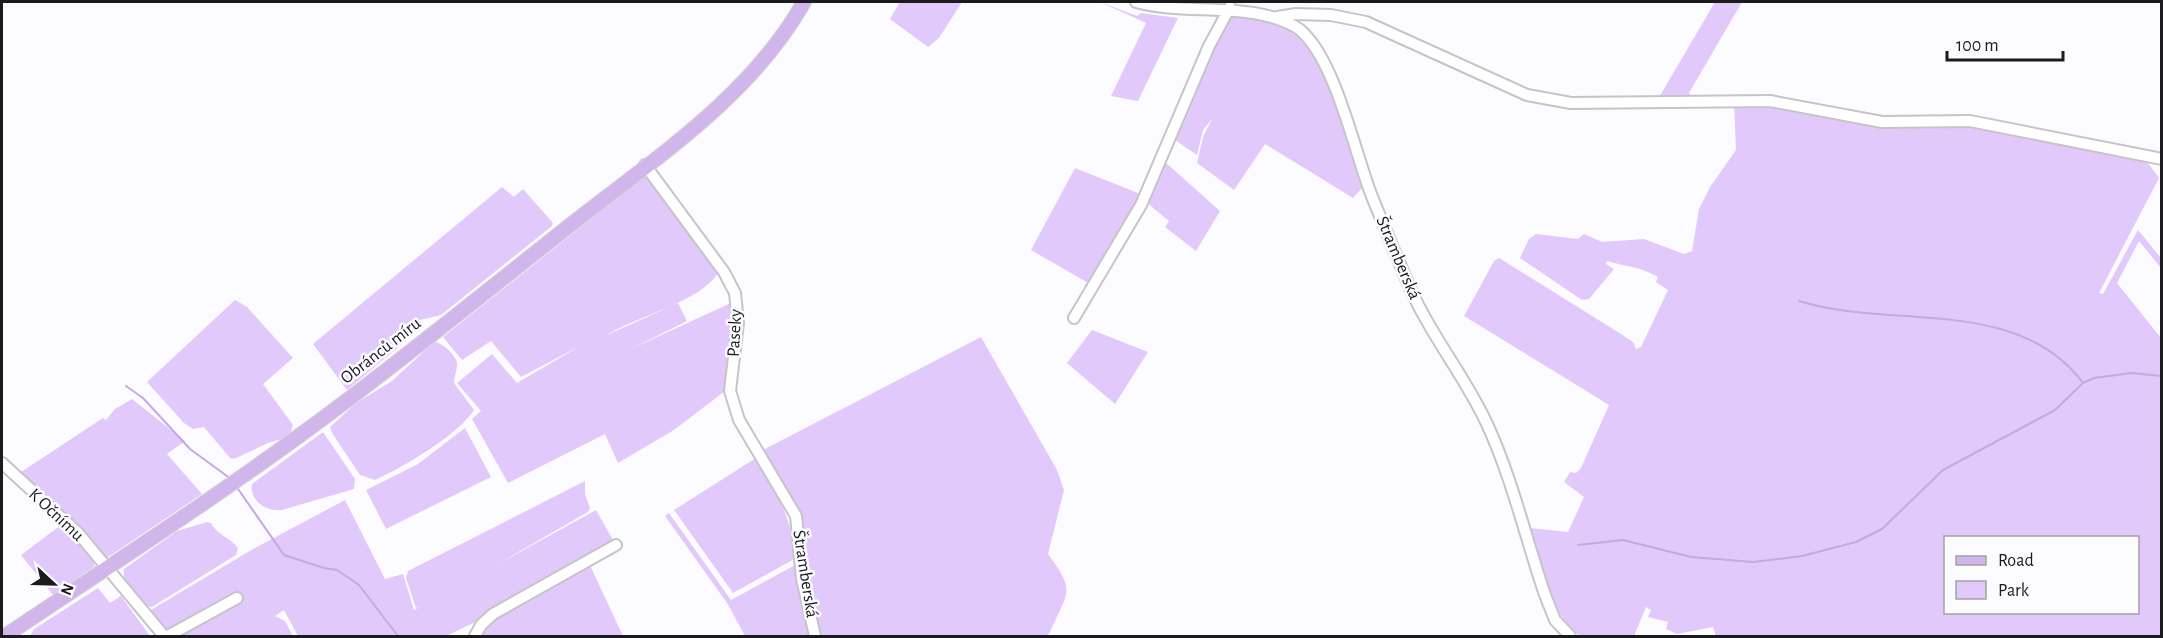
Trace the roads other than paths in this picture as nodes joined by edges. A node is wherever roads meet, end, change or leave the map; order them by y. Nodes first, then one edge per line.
1 (804, 2) edge
2 (1136, 2) edge
3 (1230, 7) junction
4 (1277, 17) junction
5 (2162, 159) edge
6 (645, 165) junction
7 (1074, 318) dead end
8 (756, 451) joint
9 (2, 463) edge
10 (616, 545) dead end
11 (108, 568) junction
12 (237, 598) dead end
13 (20, 632) edge
14 (5, 636) edge
15 (166, 636) edge
16 (475, 636) edge
17 (815, 636) edge
18 (1570, 636) edge

1 - 6 main road, Obránců míru
2 - 3 street, Štramberská
3 - 4 street, Štramberská
3 - 7 street
4 - 5 street
4 - 18 street, Štramberská
6 - 8 street, Paseky
6 - 11 main road, Obránců míru
8 - 17 street, Štramberská
9 - 11 street, K Očnímu
10 - 16 street
11 - 13 main road, Obránců míru
11 - 15 street, K Očnímu
12 - 15 street
13 - 14 main road, Obránců míru

